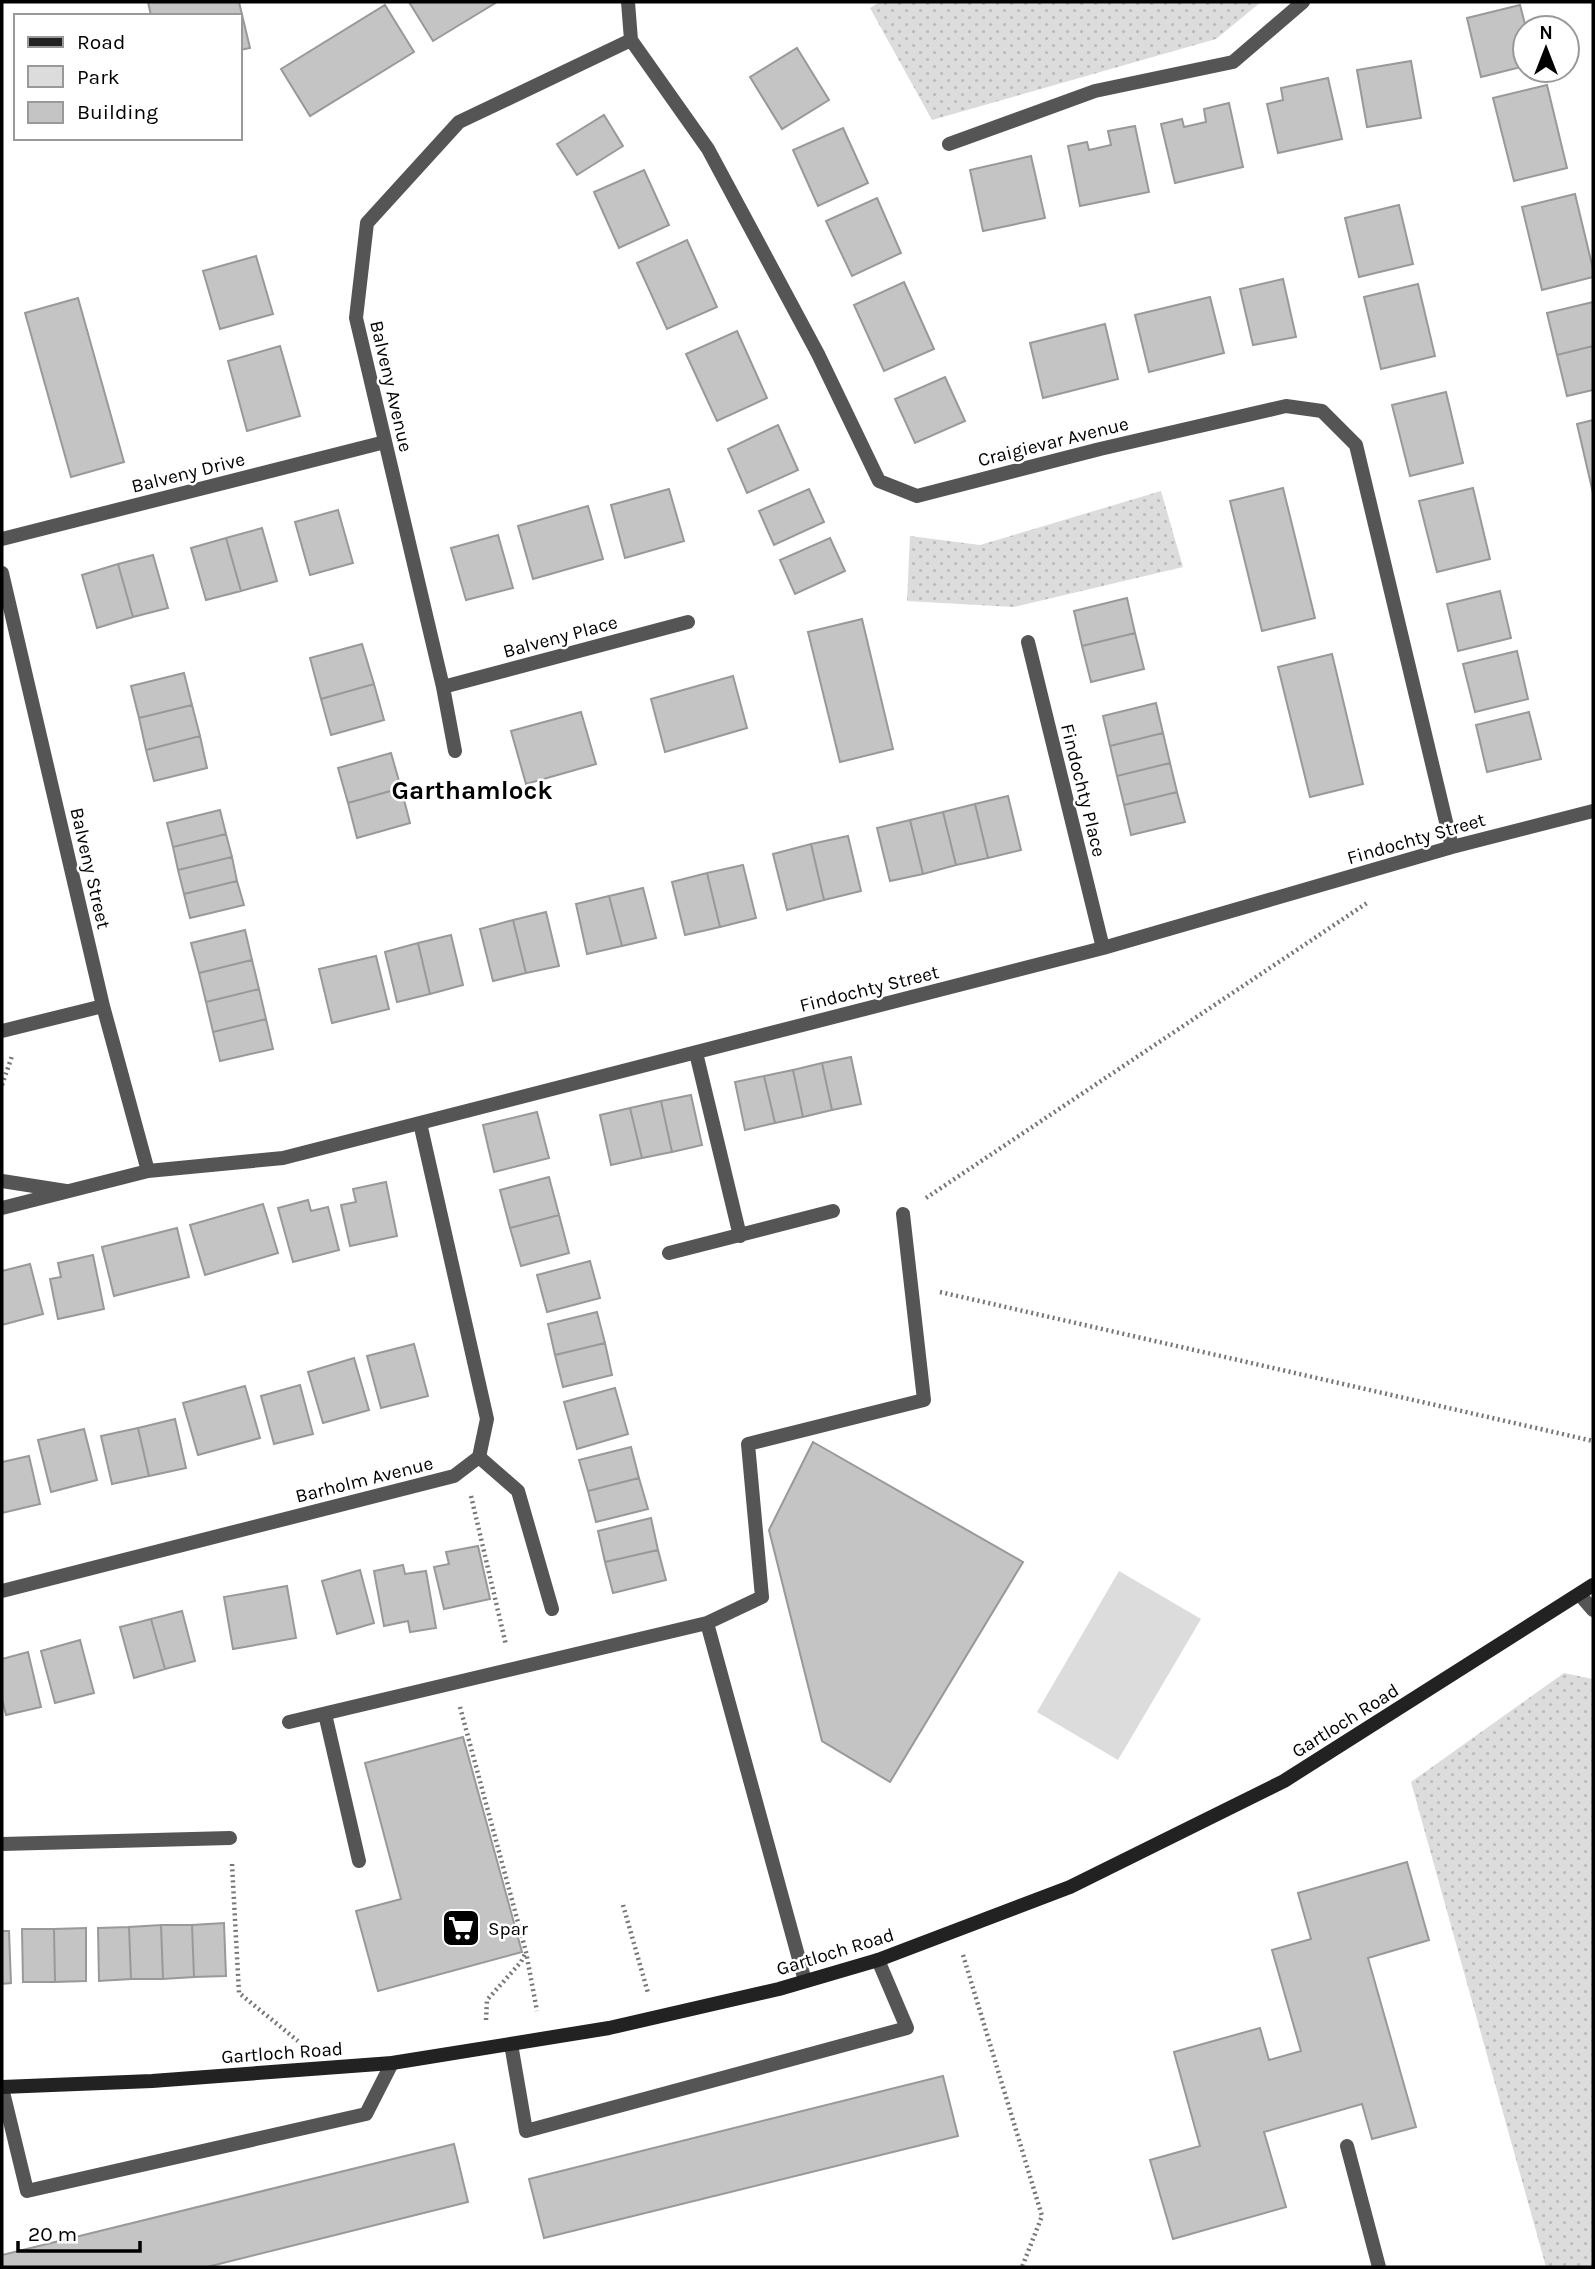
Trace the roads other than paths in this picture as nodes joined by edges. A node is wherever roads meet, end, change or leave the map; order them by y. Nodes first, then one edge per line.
1 (628, 2) edge
2 (1303, 2) edge
3 (631, 40) junction
4 (949, 144) dead end
5 (384, 442) junction
6 (2, 539) edge
7 (2, 573) edge
8 (688, 622) dead end
9 (1028, 642) dead end
10 (443, 687) junction
11 (455, 751) dead end
12 (1593, 811) edge
13 (1452, 846) junction
14 (1103, 947) junction
15 (103, 1006) junction
16 (2, 1031) edge
17 (696, 1053) junction
18 (420, 1123) junction
19 (148, 1171) junction
20 (2, 1181) edge
21 (69, 1191) junction
22 (2, 1208) edge
23 (833, 1211) dead end
24 (903, 1214) road end
25 (740, 1236) junction
26 (668, 1253) dead end
27 (480, 1457) junction
28 (1593, 1585) edge
29 (2, 1591) edge
30 (1580, 1595) junction
31 (552, 1609) dead end
32 (1593, 1610) edge
33 (707, 1623) junction
34 (325, 1714) junction
35 (289, 1723) dead end
36 (230, 1838) road end
37 (2, 1844) edge
38 (359, 1861) dead end
39 (878, 1961) junction
40 (805, 1981) junction
41 (511, 2044) junction
42 (392, 2063) junction
43 (2, 2087) edge
44 (1348, 2146) dead end
45 (1378, 2267) edge

1 - 3 street
2 - 4 street
3 - 5 street, Balveny Avenue
3 - 13 street, Craigievar Avenue
5 - 6 street, Balveny Drive
5 - 10 street, Balveny Avenue
7 - 15 street, Balveny Street
8 - 10 street, Balveny Place
9 - 14 street, Findochty Place
10 - 11 street, Balveny Avenue
12 - 13 street, Findochty Street
13 - 14 street, Findochty Street
14 - 17 street, Findochty Street
15 - 16 street
15 - 19 street, Balveny Street
17 - 18 street, Findochty Street
17 - 25 street
18 - 19 street, Findochty Street
18 - 27 street
19 - 21 street, Findochty Street
20 - 21 street
21 - 22 street, Findochty Street
23 - 25 street
24 - 33 street
25 - 26 street
27 - 29 street, Barholm Avenue
27 - 31 street
28 - 30 main road, Gartloch Road
30 - 32 street
30 - 39 main road, Gartloch Road
33 - 34 street
33 - 40 street
34 - 35 street
34 - 38 street
36 - 37 street
39 - 40 main road, Gartloch Road
39 - 41 street
40 - 41 main road, Gartloch Road
41 - 42 main road, Gartloch Road
42 - 43 main road, Gartloch Road
42 - 43 street
44 - 45 street

